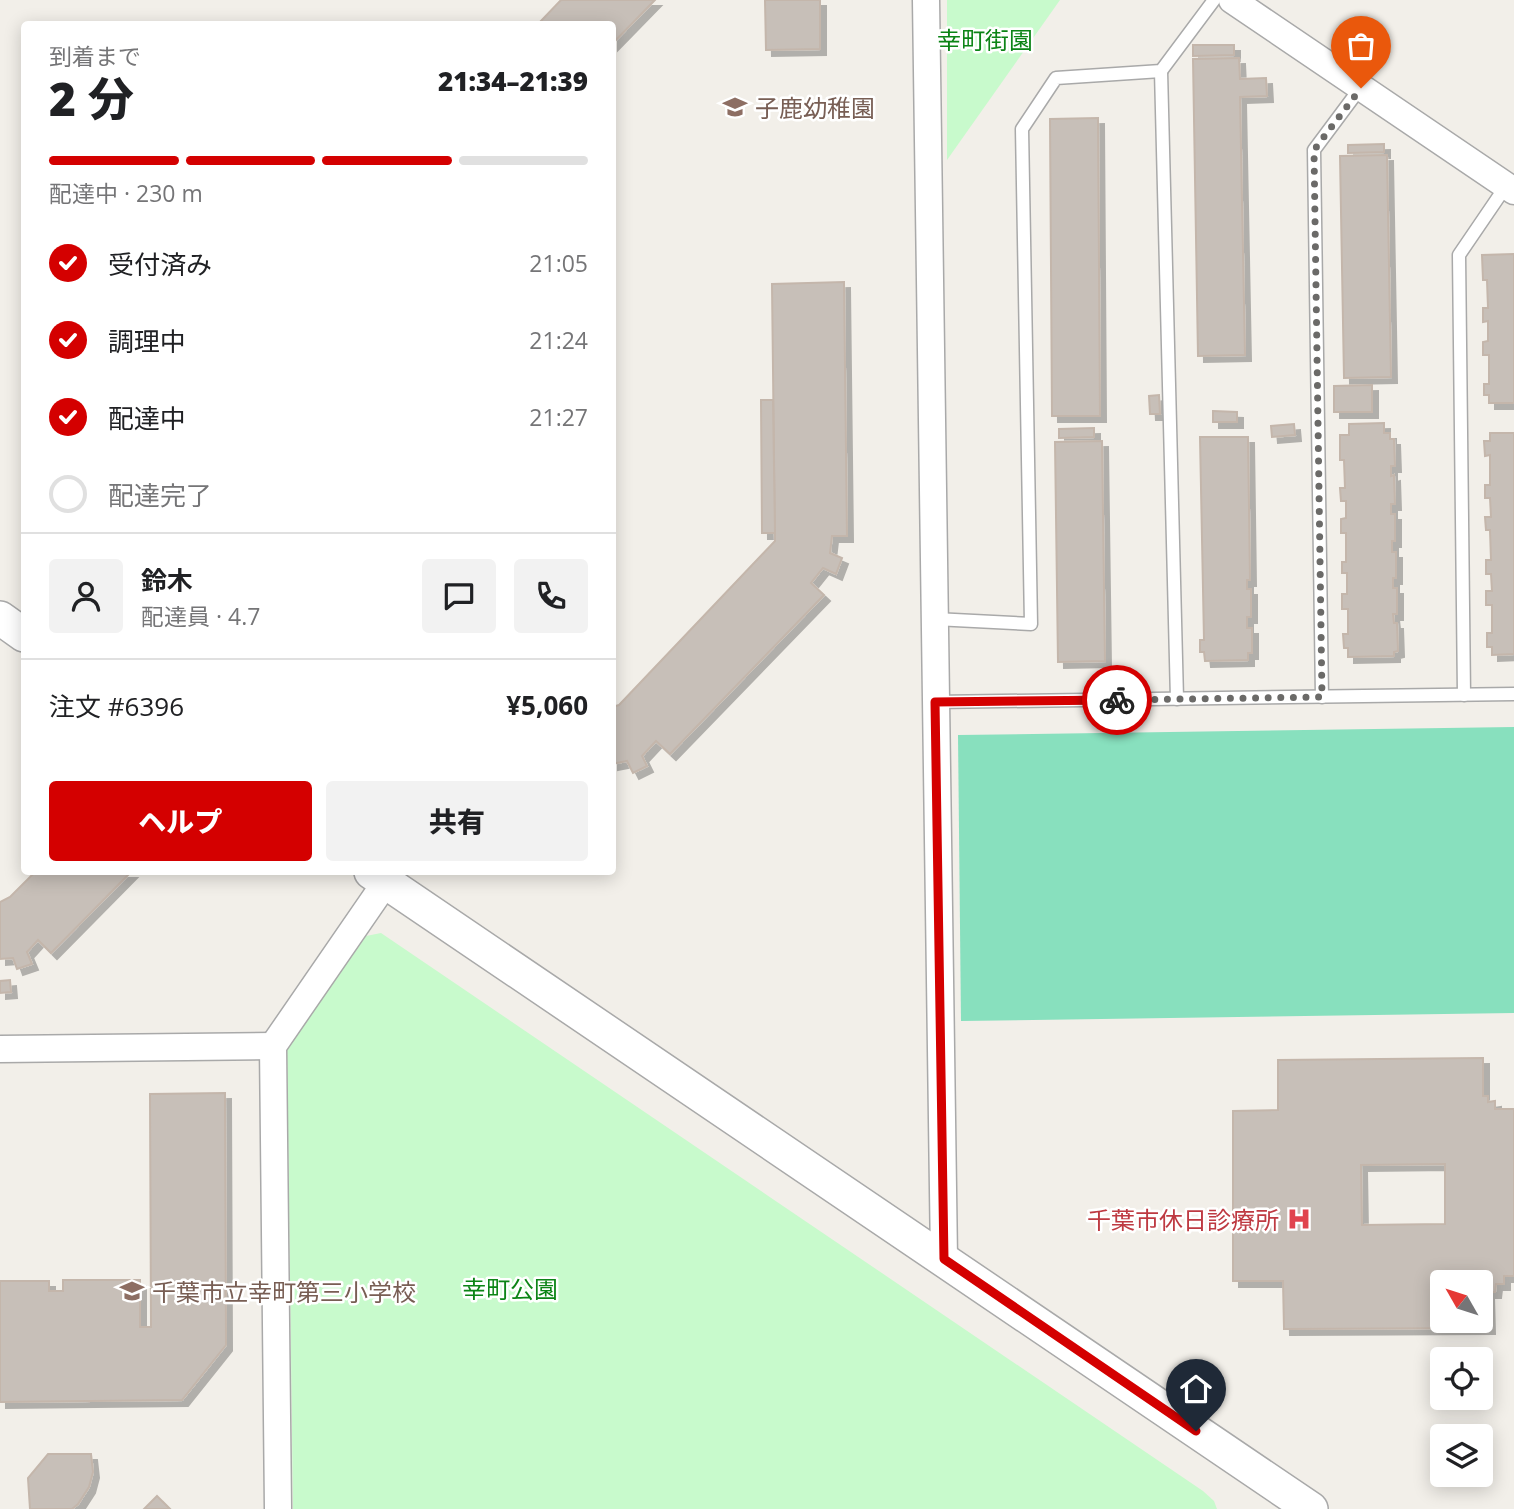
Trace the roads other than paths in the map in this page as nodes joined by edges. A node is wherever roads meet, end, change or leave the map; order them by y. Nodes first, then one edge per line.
1 (926, 0) edge
2 (1214, 0) edge
3 (1232, 0) edge
4 (1161, 71) junction
5 (1361, 88) junction
6 (1510, 189) edge
7 (0, 618) edge
8 (935, 619) junction
9 (21, 633) edge
10 (1514, 694) edge
11 (1464, 695) junction
12 (1322, 697) junction
13 (1177, 699) junction
14 (935, 702) junction
15 (379, 877) edge
16 (273, 1046) junction
17 (0, 1049) edge
18 (944, 1259) junction
19 (278, 1509) edge
20 (1311, 1509) edge

1 - 8 street
2 - 4 lane
3 - 5 street
4 - 8 lane
4 - 13 lane
5 - 6 street
5 - 12 lane
6 - 11 lane
7 - 9 street
8 - 14 street
10 - 11 lane
11 - 12 lane
12 - 13 lane
13 - 14 lane
14 - 18 street
15 - 16 street
15 - 18 street
16 - 17 street
16 - 19 street
18 - 20 street

